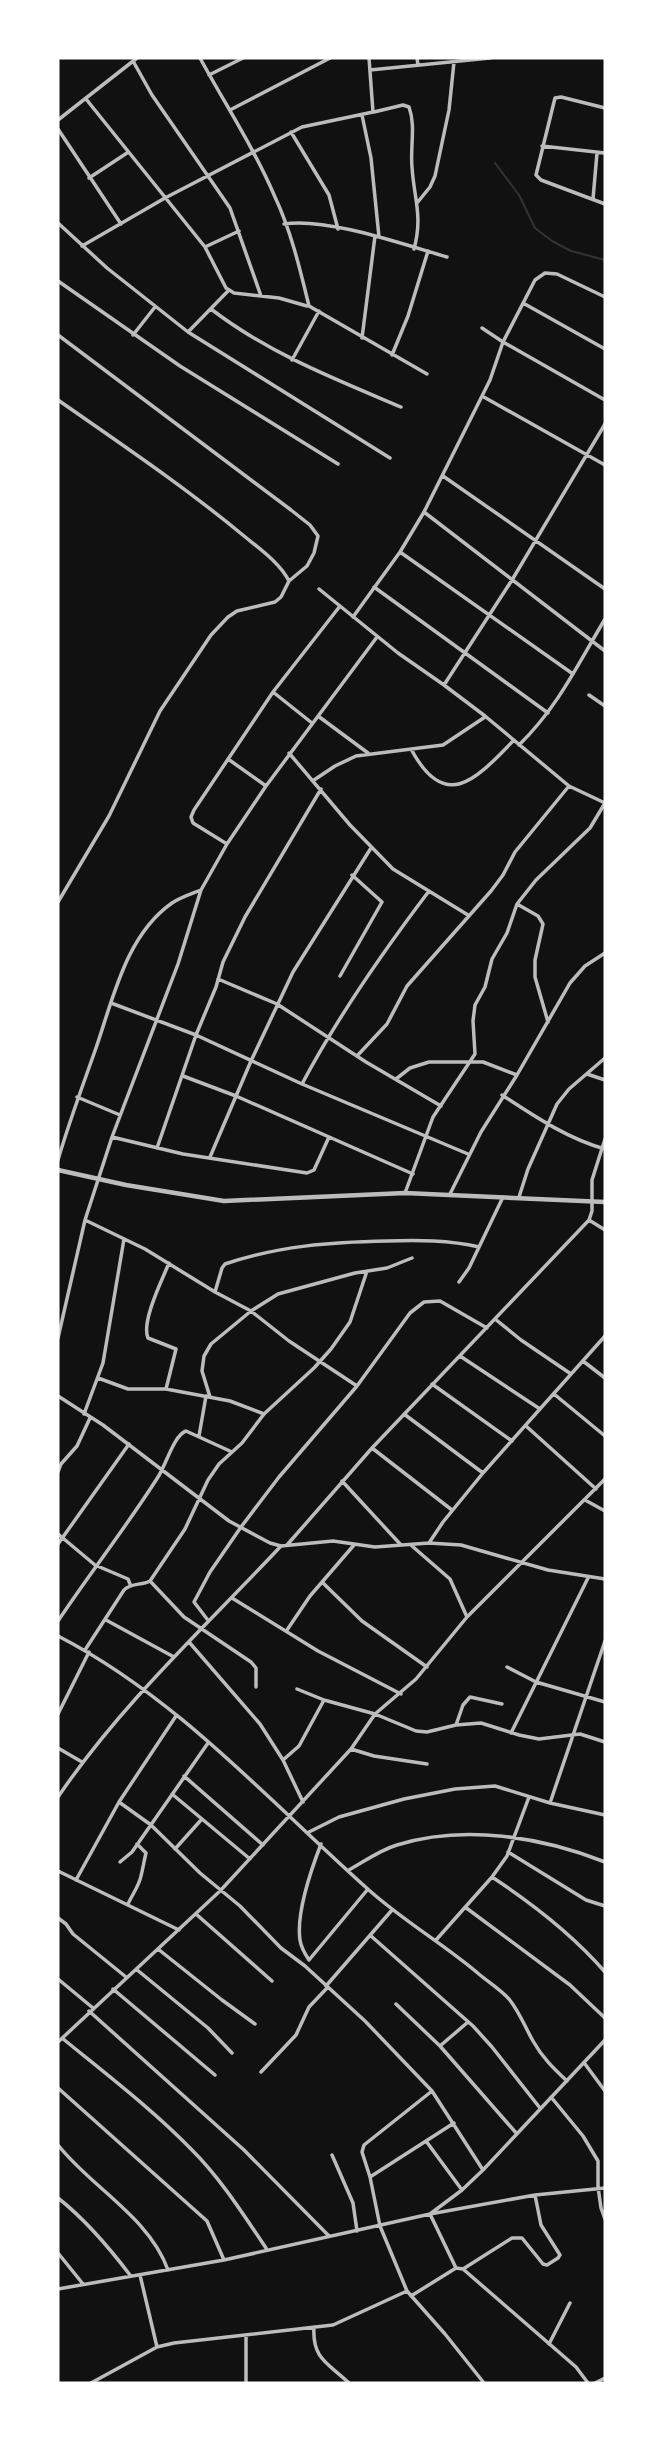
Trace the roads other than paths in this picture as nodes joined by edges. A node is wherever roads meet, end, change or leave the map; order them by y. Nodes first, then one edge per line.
1 (200, 58) edge
2 (243, 58) edge
3 (330, 58) edge
4 (369, 58) edge
5 (417, 58) edge
6 (490, 58) edge
7 (135, 59) edge
8 (451, 61) edge
9 (418, 65) junction
10 (370, 70) junction
11 (209, 75) junction
12 (86, 99) junction
13 (605, 108) edge
14 (230, 110) junction
15 (373, 112) junction
16 (362, 114) junction
17 (59, 117) edge
18 (58, 129) edge
19 (291, 132) junction
20 (542, 146) junction
21 (127, 153) junction
22 (254, 153) junction
23 (597, 153) junction
24 (605, 153) edge
25 (209, 175) junction
26 (89, 177) junction
27 (164, 198) junction
28 (593, 200) junction
29 (417, 203) junction
30 (605, 204) edge
31 (58, 223) edge
32 (121, 224) junction
33 (285, 224) junction
34 (338, 229) junction
35 (239, 231) junction
36 (377, 237) junction
37 (82, 246) junction
38 (205, 247) junction
39 (414, 249) junction
40 (428, 251) junction
41 (447, 257) dead end
42 (58, 281) edge
43 (229, 290) junction
44 (261, 296) junction
45 (605, 298) edge
46 (523, 303) junction
47 (309, 306) junction
48 (155, 307) junction
49 (211, 309) junction
50 (319, 311) junction
51 (482, 328) dead end
52 (188, 332) junction
53 (58, 335) edge
54 (133, 335) junction
55 (362, 338) junction
56 (502, 342) junction
57 (605, 349) edge
58 (392, 355) junction
59 (292, 360) junction
60 (426, 374) dead end
61 (482, 396) junction
62 (58, 400) edge
63 (605, 400) edge
64 (401, 407) dead end
65 (605, 424) edge
66 (586, 454) junction
67 (390, 458) dead end
68 (338, 464) dead end
69 (605, 466) edge
70 (443, 476) junction
71 (424, 512) junction
72 (536, 541) junction
73 (400, 552) junction
74 (512, 580) junction
75 (289, 581) junction
76 (374, 587) junction
77 (319, 589) dead end
78 (605, 589) edge
79 (340, 606) junction
80 (488, 616) junction
81 (353, 617) junction
82 (605, 620) edge
83 (377, 637) junction
84 (593, 640) junction
85 (605, 650) edge
86 (464, 653) junction
87 (573, 674) junction
88 (444, 685) junction
89 (273, 692) junction
90 (589, 695) dead end
91 (605, 706) edge
92 (548, 713) junction
93 (318, 716) junction
94 (485, 716) junction
95 (312, 723) junction
96 (514, 740) junction
97 (519, 745) junction
98 (411, 749) junction
99 (289, 753) junction
100 (368, 754) junction
101 (228, 759) junction
102 (314, 780) junction
103 (266, 786) junction
104 (569, 786) junction
105 (321, 789) junction
106 (605, 803) edge
107 (227, 844) junction
108 (371, 848) junction
109 (352, 876) junction
110 (201, 890) junction
111 (429, 891) junction
112 (58, 902) edge
113 (517, 904) junction
114 (468, 915) junction
115 (605, 953) edge
116 (340, 976) dead end
117 (219, 978) junction
118 (111, 1003) junction
119 (277, 1004) junction
120 (156, 1019) junction
121 (548, 1022) junction
122 (196, 1035) junction
123 (328, 1037) junction
124 (357, 1056) junction
125 (605, 1058) edge
126 (251, 1061) junction
127 (471, 1062) junction
128 (587, 1074) junction
129 (517, 1075) junction
130 (183, 1076) junction
131 (396, 1079) junction
132 (605, 1080) edge
133 (302, 1084) junction
134 (236, 1096) junction
135 (502, 1096) junction
136 (77, 1097) junction
137 (440, 1106) junction
138 (120, 1115) junction
139 (549, 1125) junction
140 (112, 1137) junction
141 (329, 1137) junction
142 (426, 1137) junction
143 (605, 1139) edge
144 (157, 1148) junction
145 (604, 1149) edge
146 (468, 1154) junction
147 (210, 1157) junction
148 (58, 1160) edge
149 (58, 1170) edge
150 (413, 1174) junction
151 (99, 1180) junction
152 (405, 1193) junction
153 (450, 1194) junction
154 (503, 1197) junction
155 (519, 1197) junction
156 (592, 1201) junction
157 (605, 1202) edge
158 (86, 1220) junction
159 (590, 1220) junction
160 (605, 1230) edge
161 (124, 1239) junction
162 (479, 1247) junction
163 (412, 1258) dead end
164 (169, 1263) junction
165 (367, 1271) junction
166 (459, 1282) dead end
167 (215, 1292) junction
168 (251, 1311) junction
169 (495, 1319) junction
170 (487, 1328) junction
171 (605, 1336) edge
172 (58, 1338) edge
173 (460, 1356) junction
174 (322, 1361) junction
175 (583, 1361) junction
176 (571, 1374) junction
177 (98, 1378) junction
178 (605, 1378) edge
179 (432, 1384) junction
180 (357, 1386) junction
181 (166, 1389) junction
182 (554, 1394) junction
183 (58, 1396) edge
184 (208, 1396) junction
185 (541, 1409) junction
186 (84, 1413) junction
187 (264, 1413) junction
188 (404, 1414) junction
189 (90, 1418) junction
190 (526, 1426) junction
191 (199, 1436) junction
192 (605, 1436) edge
193 (512, 1441) junction
194 (129, 1444) junction
195 (372, 1448) junction
196 (232, 1452) junction
197 (163, 1470) junction
198 (58, 1472) edge
199 (483, 1473) junction
200 (605, 1479) edge
201 (342, 1481) junction
202 (596, 1489) junction
203 (201, 1499) junction
204 (584, 1500) junction
205 (452, 1510) junction
206 (605, 1511) edge
207 (241, 1527) junction
208 (60, 1535) edge
209 (429, 1543) junction
210 (58, 1544) edge
211 (284, 1545) junction
212 (354, 1545) junction
213 (401, 1545) junction
214 (410, 1545) junction
215 (520, 1561) junction
216 (95, 1565) junction
217 (588, 1577) junction
218 (605, 1579) edge
219 (150, 1581) junction
220 (322, 1582) junction
221 (130, 1584) junction
222 (232, 1598) junction
223 (467, 1617) junction
224 (207, 1619) junction
225 (106, 1620) junction
226 (58, 1621) edge
227 (201, 1628) junction
228 (287, 1630) junction
229 (58, 1636) edge
230 (605, 1641) edge
231 (189, 1642) junction
232 (87, 1651) junction
233 (174, 1657) junction
234 (427, 1667) junction
235 (508, 1667) dead end
236 (536, 1682) junction
237 (257, 1687) dead end
238 (297, 1689) dead end
239 (145, 1690) junction
240 (58, 1693) edge
241 (401, 1694) junction
242 (66, 1698) junction
243 (586, 1698) junction
244 (324, 1700) junction
245 (605, 1702) edge
246 (502, 1704) dead end
247 (58, 1714) edge
248 (375, 1714) junction
249 (176, 1716) junction
250 (456, 1726) junction
251 (512, 1733) junction
252 (573, 1734) junction
253 (605, 1742) edge
254 (208, 1743) junction
255 (58, 1748) edge
256 (351, 1749) junction
257 (284, 1760) junction
258 (82, 1762) junction
259 (427, 1763) dead end
260 (184, 1776) junction
261 (172, 1794) junction
262 (58, 1797) edge
263 (529, 1797) junction
264 (118, 1802) junction
265 (303, 1802) junction
266 (550, 1803) junction
267 (605, 1815) edge
268 (290, 1817) junction
269 (201, 1820) junction
270 (151, 1825) junction
271 (307, 1833) junction
272 (514, 1838) junction
273 (137, 1844) junction
274 (321, 1844) junction
275 (262, 1845) junction
276 (175, 1849) junction
277 (508, 1852) junction
278 (250, 1858) junction
279 (120, 1862) dead end
280 (605, 1862) edge
281 (349, 1870) junction
282 (58, 1871) edge
283 (492, 1877) junction
284 (76, 1880) junction
285 (368, 1889) junction
286 (220, 1891) junction
287 (128, 1904) junction
288 (605, 1906) edge
289 (465, 1907) junction
290 (392, 1910) junction
291 (196, 1914) junction
292 (58, 1918) edge
293 (179, 1930) junction
294 (371, 1936) junction
295 (436, 1941) junction
296 (158, 1949) junction
297 (309, 1960) junction
298 (305, 1966) junction
299 (136, 1968) junction
300 (605, 1972) edge
301 (126, 1977) junction
302 (58, 1979) edge
303 (272, 1981) dead end
304 (327, 1986) junction
305 (113, 1989) junction
306 (396, 2004) dead end
307 (91, 2009) junction
308 (605, 2018) edge
309 (468, 2022) junction
310 (255, 2024) dead end
311 (58, 2031) edge
312 (61, 2038) edge
313 (605, 2040) edge
314 (440, 2046) junction
315 (232, 2053) dead end
316 (585, 2064) junction
317 (261, 2072) dead end
318 (215, 2075) dead end
319 (567, 2081) junction
320 (58, 2088) edge
321 (432, 2091) junction
322 (605, 2091) edge
323 (551, 2097) junction
324 (541, 2108) junction
325 (454, 2123) junction
326 (517, 2134) junction
327 (426, 2141) junction
328 (58, 2145) edge
329 (331, 2155) dead end
330 (482, 2170) junction
331 (370, 2177) junction
332 (598, 2187) junction
333 (605, 2188) edge
334 (462, 2190) junction
335 (535, 2195) junction
336 (58, 2198) edge
337 (430, 2214) junction
338 (605, 2219) edge
339 (380, 2226) junction
340 (357, 2231) junction
341 (329, 2236) junction
342 (267, 2249) junction
343 (58, 2253) edge
344 (225, 2260) junction
345 (456, 2268) junction
346 (463, 2269) junction
347 (168, 2270) junction
348 (140, 2275) junction
349 (130, 2276) junction
350 (84, 2285) junction
351 (58, 2289) edge
352 (407, 2291) junction
353 (411, 2296) junction
354 (570, 2303) dead end
355 (314, 2327) junction
356 (246, 2335) junction
357 (550, 2344) junction
358 (157, 2347) junction
359 (605, 2378) edge
360 (91, 2383) edge
361 (245, 2383) edge
362 (349, 2383) edge
363 (484, 2383) edge
364 (588, 2383) edge
365 (595, 2383) edge

1 - 11 street
2 - 11 street
3 - 14 street
4 - 10 street
5 - 9 street
6 - 8 street
7 - 12 street
7 - 25 street
8 - 9 street
8 - 29 street
9 - 10 street
10 - 15 street
11 - 14 street
12 - 17 street
12 - 21 street
13 - 20 street
14 - 22 street
15 - 16 street
15 - 29 street
16 - 19 street
16 - 36 street
18 - 26 street
19 - 22 street
19 - 34 street
20 - 23 street
20 - 28 street
21 - 26 street
21 - 27 street
22 - 25 street
22 - 33 street
23 - 24 street
23 - 28 street
25 - 27 street
25 - 35 street
26 - 32 street
27 - 32 street
27 - 38 street
28 - 30 street
29 - 39 street
31 - 37 street
32 - 37 street
33 - 34 street
33 - 47 street
34 - 36 street
35 - 38 street
35 - 44 street
36 - 39 street
36 - 55 street
37 - 48 street
38 - 43 street
39 - 40 street
40 - 41 street
40 - 58 street
42 - 54 street
43 - 44 street
43 - 49 street
44 - 47 street
45 - 46 street
46 - 56 street
46 - 57 street
47 - 50 street
48 - 52 street
48 - 54 street
49 - 52 street
49 - 59 street
50 - 55 street
50 - 59 street
51 - 56 street
52 - 67 street
53 - 75 street
54 - 68 street
55 - 58 street
56 - 61 street
56 - 63 street
58 - 60 street
59 - 64 street
61 - 66 street
61 - 70 street
62 - 75 street
65 - 66 street
66 - 69 street
66 - 72 street
70 - 71 street
70 - 72 street
71 - 73 street
71 - 74 street
72 - 74 street
72 - 78 street
73 - 76 street
73 - 80 street
74 - 80 street
74 - 84 street
75 - 112 street
76 - 81 street
76 - 86 street
77 - 79 street
79 - 81 street
79 - 89 street
80 - 86 street
80 - 87 street
81 - 83 street
82 - 84 street
83 - 88 street
83 - 93 street
84 - 85 street
84 - 87 street
86 - 88 street
86 - 92 street
87 - 92 street
88 - 94 street
89 - 95 street
89 - 101 street
90 - 91 street
92 - 97 street
93 - 95 street
93 - 100 street
94 - 96 street
94 - 98 street
95 - 99 street
96 - 97 street
96 - 98 street
97 - 104 street
98 - 100 street
99 - 102 street
99 - 103 street
100 - 102 street
101 - 103 street
101 - 107 street
102 - 105 street
103 - 107 street
104 - 106 street
104 - 114 street
105 - 108 street
105 - 117 street
106 - 113 street
107 - 110 street
108 - 109 street
108 - 111 street
109 - 116 street
109 - 119 street
110 - 118 street
110 - 120 street
111 - 114 street
111 - 123 street
113 - 121 street
113 - 127 street
114 - 124 street
115 - 121 street
117 - 119 street
117 - 122 street
118 - 120 street
118 - 136 street
119 - 123 street
119 - 126 street
120 - 122 street
120 - 138 street
121 - 129 street
122 - 126 street
122 - 130 street
123 - 124 street
123 - 133 street
124 - 131 street
125 - 128 street
126 - 133 street
126 - 134 street
127 - 129 street
127 - 131 street
127 - 137 street
128 - 132 street
128 - 139 street
129 - 135 street
130 - 134 street
130 - 144 street
131 - 137 street
133 - 142 street
134 - 141 street
134 - 147 street
135 - 139 street
135 - 146 street
136 - 138 street
136 - 148 street
137 - 142 street
138 - 140 street
139 - 145 street
139 - 155 street
140 - 144 street
140 - 151 street
141 - 147 street
141 - 150 street
142 - 146 street
142 - 150 street
143 - 145 street
144 - 147 street
145 - 156 street
146 - 153 street
149 - 151 street
150 - 152 street
151 - 152 street
151 - 158 street
152 - 153 street
153 - 154 street
154 - 155 street
154 - 162 street
155 - 156 street
156 - 157 street
156 - 159 street
158 - 161 street
158 - 172 street
159 - 160 street
159 - 169 street
161 - 164 street
161 - 177 street
162 - 166 street
162 - 167 street
163 - 165 street
164 - 167 street
164 - 181 street
165 - 168 street
165 - 174 street
167 - 168 street
168 - 174 street
168 - 184 street
169 - 170 street
169 - 176 street
170 - 173 street
170 - 180 street
171 - 175 street
173 - 179 street
173 - 185 street
174 - 180 street
174 - 187 street
175 - 176 street
175 - 178 street
176 - 182 street
177 - 181 street
177 - 186 street
179 - 188 street
179 - 193 street
180 - 207 street
181 - 184 street
182 - 185 street
182 - 192 street
183 - 186 street
184 - 187 street
184 - 191 street
185 - 190 street
186 - 189 street
187 - 196 street
188 - 195 street
188 - 199 street
189 - 194 street
189 - 198 street
190 - 193 street
190 - 202 street
191 - 196 street
191 - 197 street
193 - 199 street
194 - 197 street
194 - 208 street
195 - 201 street
195 - 205 street
196 - 203 street
197 - 203 street
197 - 216 street
199 - 205 street
200 - 202 street
201 - 211 street
201 - 213 street
202 - 204 street
203 - 207 street
203 - 219 street
204 - 206 street
204 - 215 street
205 - 209 street
207 - 211 street
207 - 224 street
208 - 210 street
208 - 216 street
209 - 214 street
209 - 215 street
211 - 212 street
211 - 222 street
212 - 213 street
212 - 220 street
213 - 214 street
214 - 223 street
215 - 217 street
215 - 223 street
216 - 221 street
216 - 226 street
217 - 218 street
217 - 236 street
219 - 221 street
219 - 227 street
220 - 228 street
220 - 234 street
221 - 225 street
222 - 224 street
222 - 228 street
223 - 234 street
224 - 227 street
225 - 232 street
225 - 233 street
227 - 231 street
227 - 237 street
228 - 241 street
229 - 232 street
230 - 243 street
231 - 233 street
231 - 257 street
232 - 239 street
232 - 242 street
233 - 239 street
234 - 241 street
235 - 236 street
236 - 243 street
236 - 251 street
238 - 244 street
239 - 249 street
239 - 258 street
240 - 242 street
241 - 248 street
242 - 247 street
243 - 245 street
243 - 252 street
244 - 248 street
244 - 257 street
246 - 250 street
248 - 250 street
248 - 256 street
249 - 254 street
249 - 264 street
250 - 251 street
251 - 252 street
252 - 253 street
252 - 266 street
254 - 260 street
254 - 268 street
255 - 258 street
256 - 259 street
256 - 265 street
257 - 265 street
258 - 262 street
260 - 261 street
260 - 275 street
261 - 269 street
261 - 270 street
263 - 266 street
263 - 271 street
263 - 272 street
264 - 270 street
264 - 284 street
265 - 268 street
266 - 267 street
268 - 271 street
268 - 275 street
269 - 276 street
269 - 278 street
270 - 273 street
270 - 276 street
271 - 274 street
272 - 277 street
272 - 280 street
272 - 281 street
273 - 279 street
273 - 287 street
274 - 281 street
274 - 297 street
275 - 278 street
276 - 286 street
277 - 283 street
277 - 288 street
278 - 286 street
281 - 285 street
282 - 284 street
283 - 289 street
283 - 300 street
284 - 287 street
285 - 290 street
285 - 297 street
286 - 291 street
286 - 298 street
287 - 293 street
289 - 295 street
289 - 308 street
290 - 294 street
290 - 295 street
291 - 293 street
291 - 303 street
292 - 301 street
293 - 296 street
294 - 304 street
294 - 309 street
295 - 319 street
296 - 299 street
296 - 310 street
297 - 298 street
298 - 304 street
299 - 301 street
299 - 315 street
301 - 305 street
302 - 307 street
304 - 317 street
304 - 321 street
305 - 307 street
305 - 318 street
306 - 314 street
307 - 312 street
307 - 341 street
309 - 314 street
309 - 324 street
311 - 312 street
312 - 342 street
313 - 316 street
314 - 326 street
316 - 319 street
316 - 322 street
319 - 323 street
320 - 344 street
321 - 325 street
321 - 331 street
323 - 324 street
323 - 332 street
324 - 326 street
325 - 327 street
325 - 330 street
326 - 330 street
327 - 331 street
327 - 334 street
328 - 347 street
329 - 340 street
330 - 334 street
331 - 339 street
332 - 333 street
332 - 335 street
332 - 338 street
334 - 337 street
335 - 337 street
335 - 346 street
336 - 349 street
337 - 339 street
337 - 345 street
339 - 340 street
339 - 352 street
340 - 341 street
341 - 342 street
342 - 344 street
343 - 350 street
344 - 347 street
345 - 346 street
345 - 353 street
346 - 357 street
347 - 348 street
348 - 349 street
348 - 358 street
349 - 350 street
350 - 351 street
352 - 353 street
352 - 355 street
353 - 363 street
354 - 357 street
355 - 356 street
355 - 362 street
356 - 358 street
356 - 361 street
357 - 364 street
358 - 360 street
359 - 365 street

